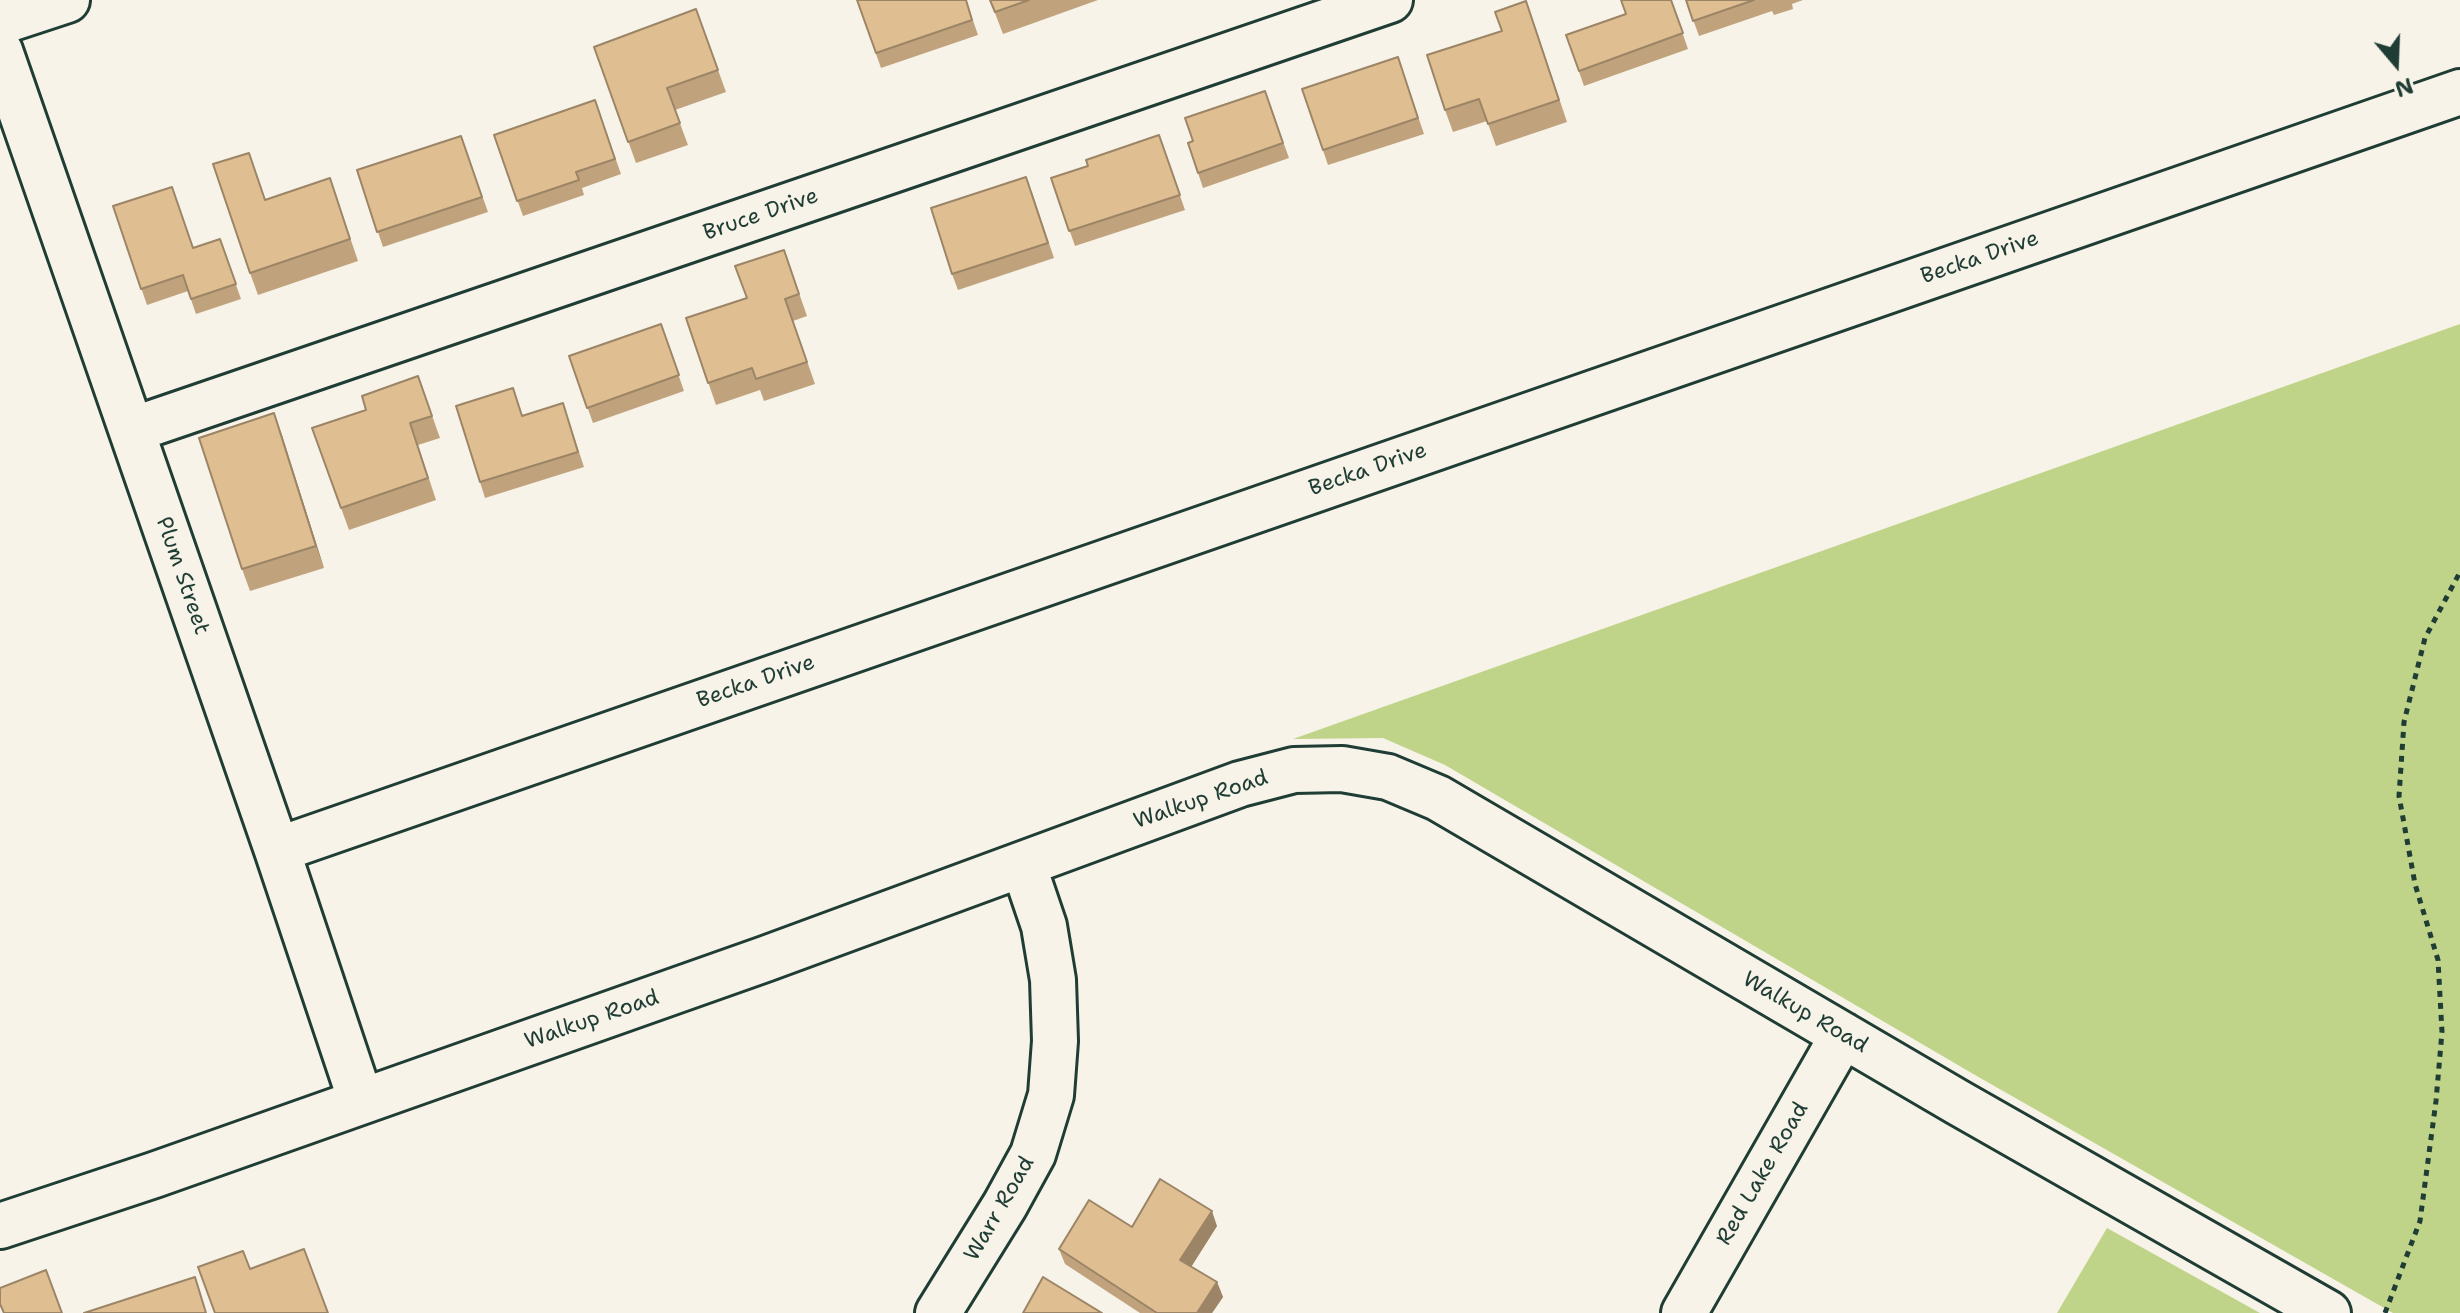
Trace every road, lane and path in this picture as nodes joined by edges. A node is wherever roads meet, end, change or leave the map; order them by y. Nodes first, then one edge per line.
1 (67, 0) edge
2 (1390, 0) edge
3 (0, 22) edge
4 (0, 51) edge
5 (2460, 92) edge
6 (132, 430) junction
7 (2460, 572) edge
8 (277, 850) junction
9 (1023, 864) junction
10 (1843, 1035) junction
11 (361, 1101) junction
12 (0, 1226) edge
13 (938, 1313) edge
14 (1684, 1313) edge
15 (2328, 1313) edge
16 (2385, 1313) edge

1 - 3 street
2 - 6 street, Bruce Drive
4 - 6 street, Plum Street
5 - 8 street, Becka Drive
6 - 8 street, Plum Street
7 - 16 path
8 - 11 street, Plum Street
9 - 10 street, Walkup Road
9 - 11 street, Walkup Road
9 - 13 street, Warr Road
10 - 14 street, Red Lake Road
10 - 15 street, Walkup Road
11 - 12 street, Walkup Road

